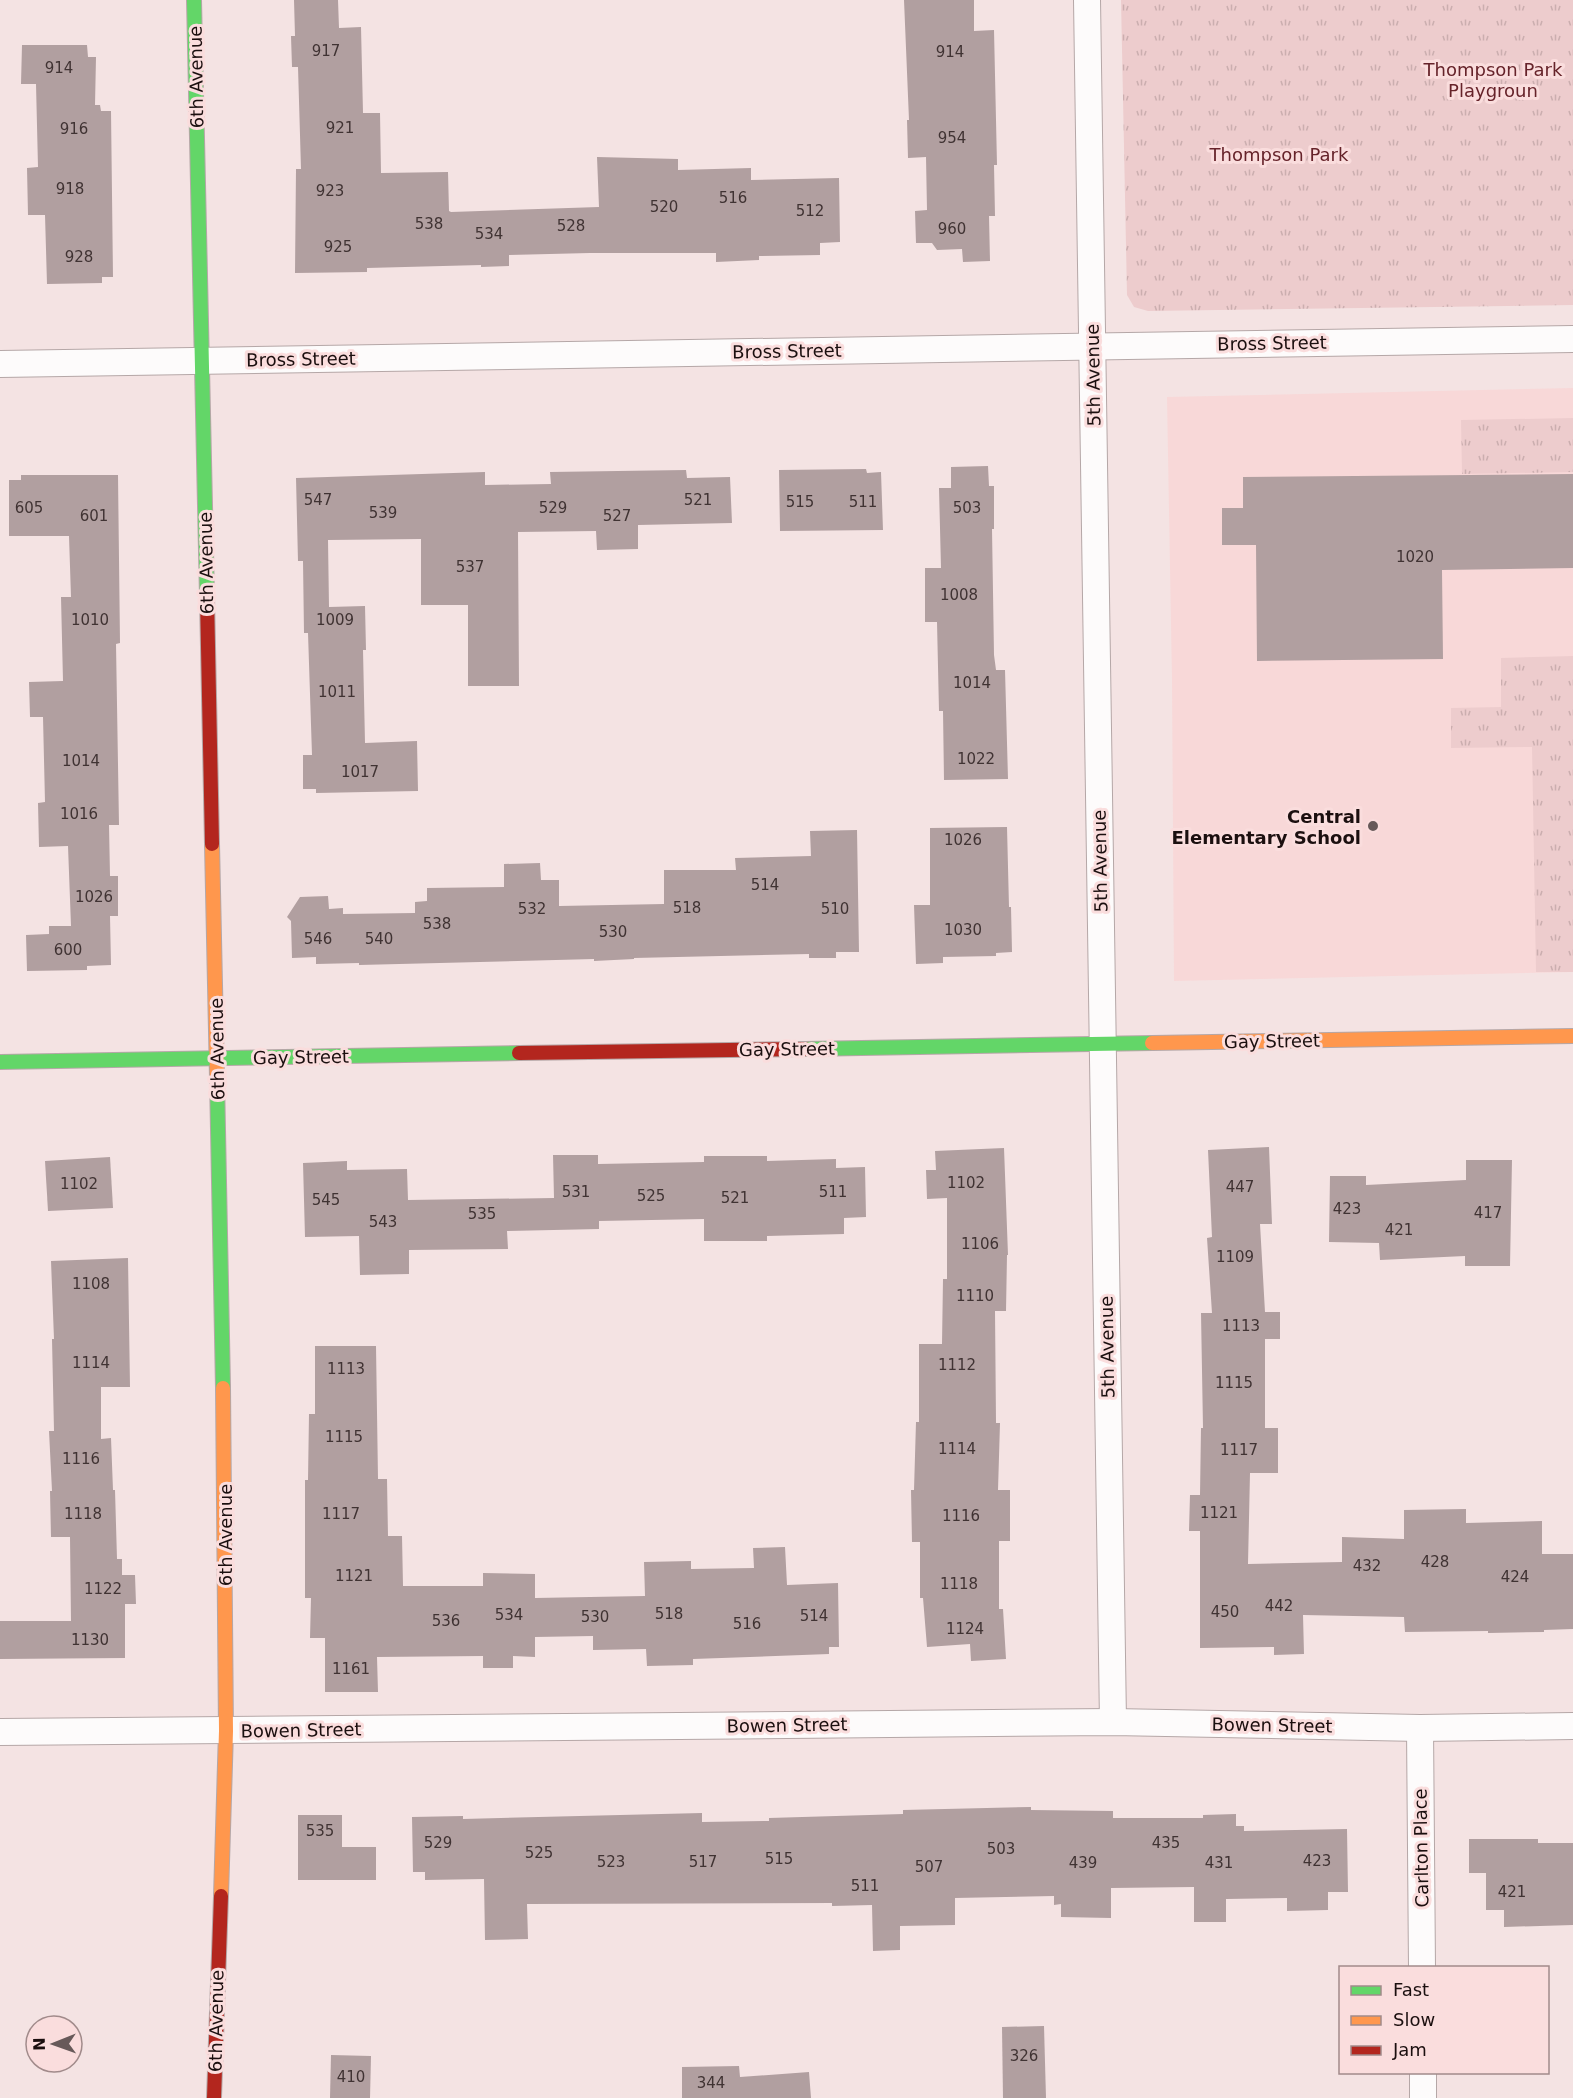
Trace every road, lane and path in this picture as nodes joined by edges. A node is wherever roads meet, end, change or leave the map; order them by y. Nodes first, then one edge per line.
1 (194, 0) edge
2 (1087, 0) edge
3 (1573, 339) edge
4 (1092, 345) junction
5 (201, 360) junction
6 (0, 364) edge
7 (1573, 1036) edge
8 (1103, 1044) junction
9 (217, 1058) junction
10 (0, 1062) edge
11 (1113, 1722) junction
12 (1573, 1726) edge
13 (1420, 1728) junction
14 (226, 1731) junction
15 (0, 1732) edge
16 (1422, 1966) edge
17 (1423, 2074) edge
18 (214, 2098) edge
19 (1423, 2098) edge

1 - 5 street, 6th Avenue
2 - 4 street, 5th Avenue
3 - 4 street, Bross Street
4 - 5 street, Bross Street
4 - 8 street, 5th Avenue
5 - 6 street, Bross Street
5 - 9 street, 6th Avenue
7 - 8 street, Gay Street
8 - 9 street, Gay Street
8 - 11 street, 5th Avenue
9 - 10 street, Gay Street
9 - 14 street, 6th Avenue
11 - 13 street, Bowen Street
11 - 14 street, Bowen Street
12 - 13 street, Bowen Street
13 - 16 street, Carlton Place
14 - 15 street, Bowen Street
14 - 18 street, 6th Avenue
17 - 19 street

